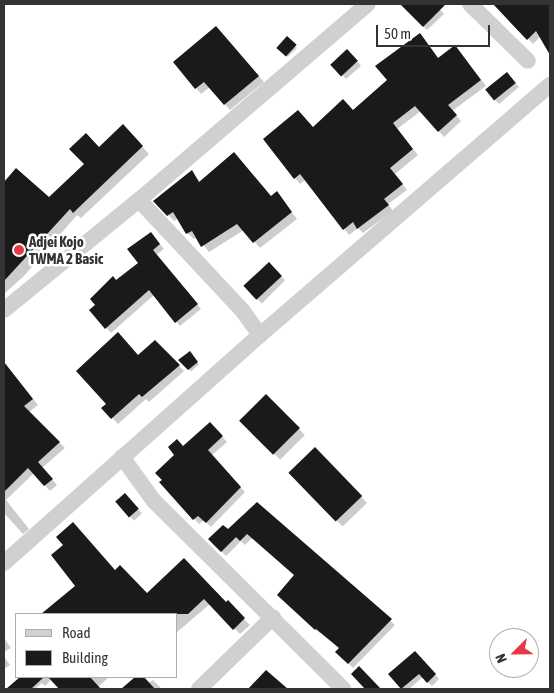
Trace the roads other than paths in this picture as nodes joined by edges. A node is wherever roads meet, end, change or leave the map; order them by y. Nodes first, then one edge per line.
1 (368, 4) edge
2 (470, 4) edge
3 (528, 61) dead end
4 (550, 85) edge
5 (139, 200) junction
6 (4, 310) edge
7 (260, 335) junction
8 (122, 457) junction
9 (4, 563) edge
10 (273, 617) junction
11 (199, 689) edge
12 (343, 689) edge

1 - 5 street
2 - 3 street
4 - 7 street
5 - 6 street
5 - 7 street
7 - 8 street
8 - 9 street
8 - 10 street
10 - 11 street
10 - 12 street

